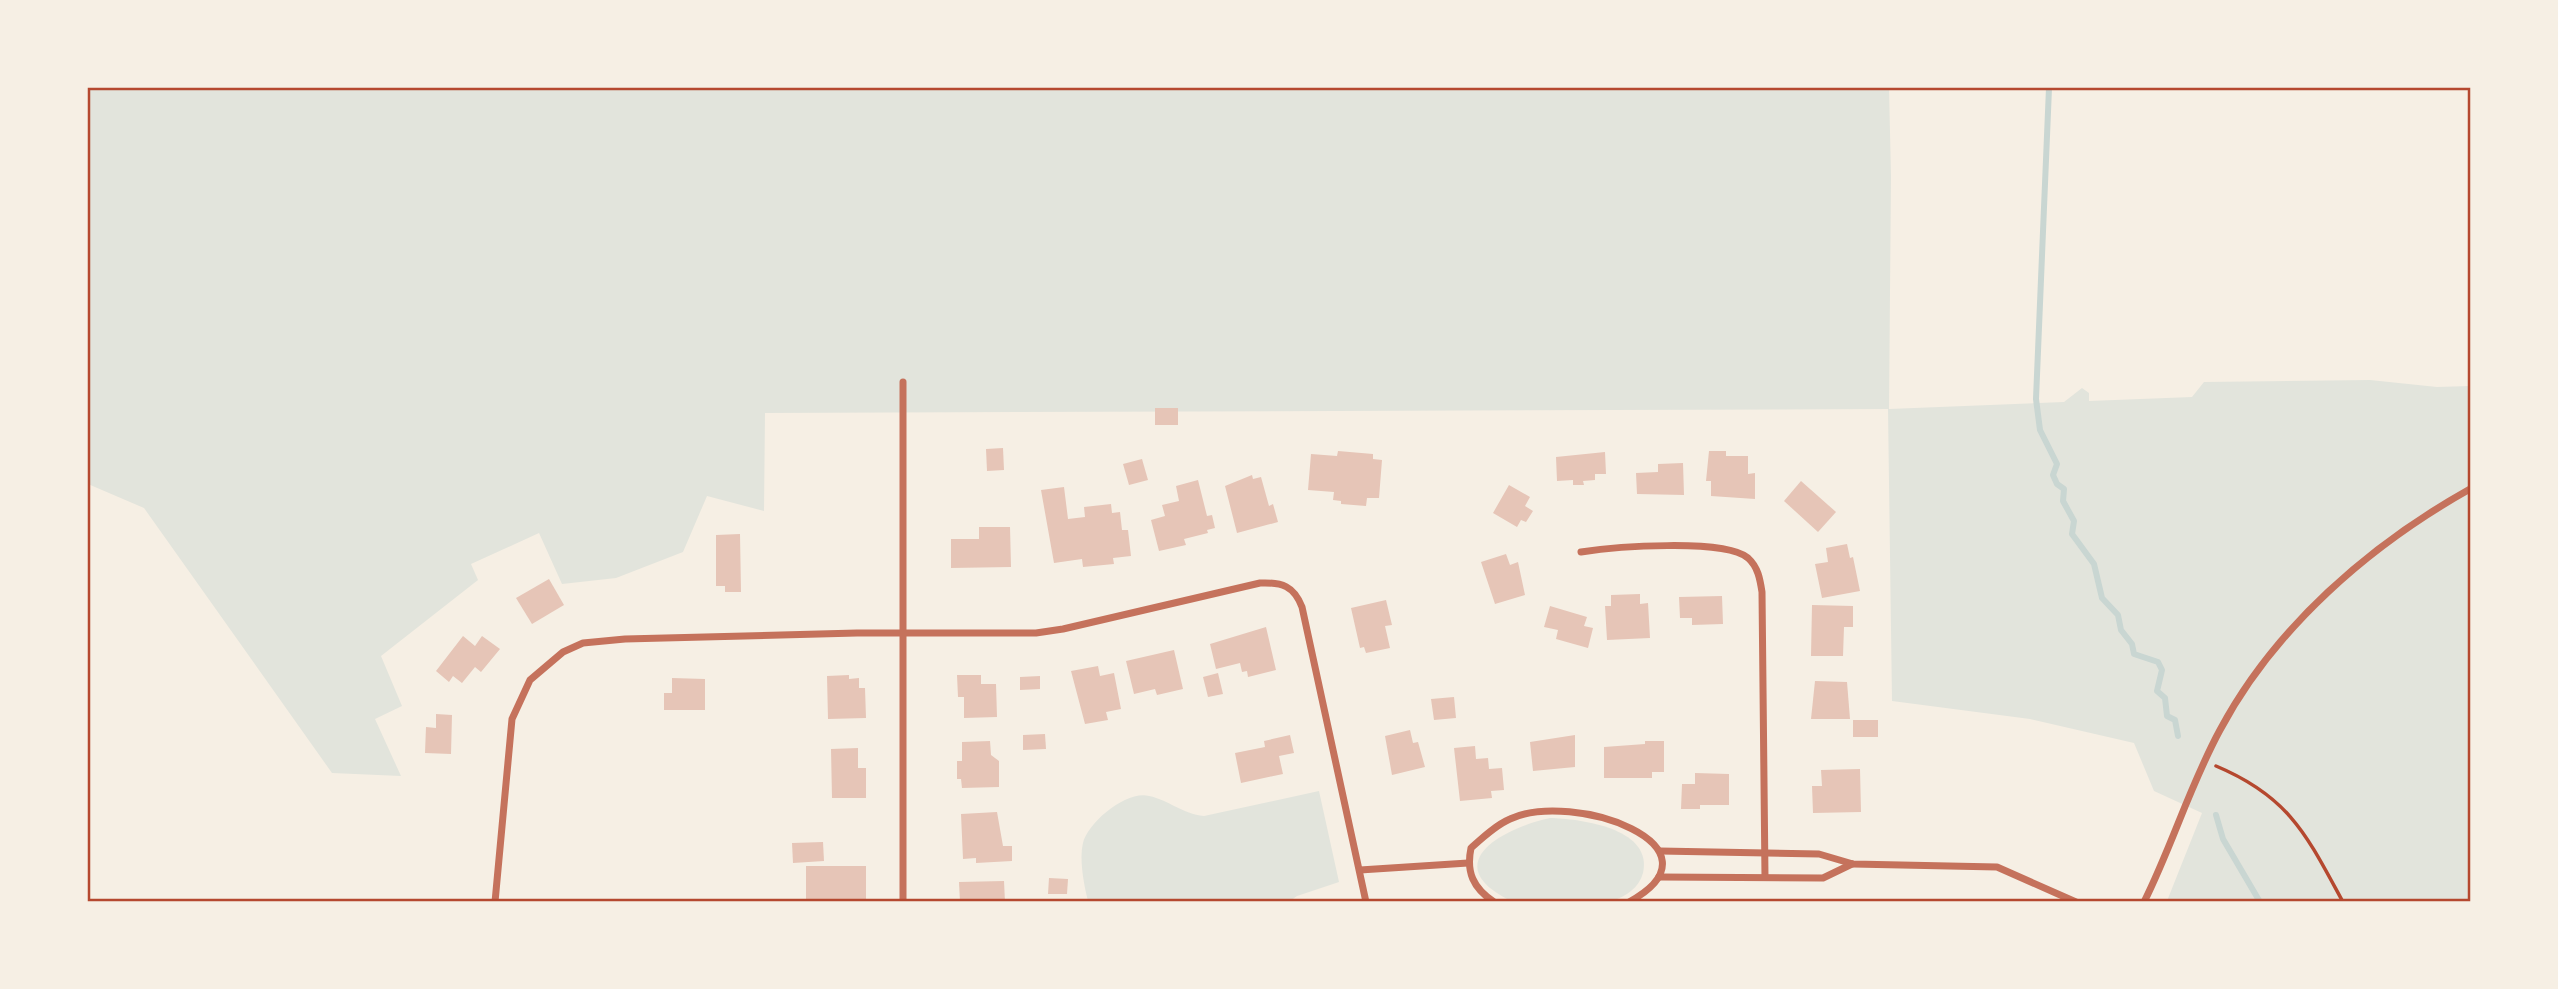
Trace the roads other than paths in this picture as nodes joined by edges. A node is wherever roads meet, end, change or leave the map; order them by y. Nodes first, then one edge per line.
1 (903, 382) dead end
2 (2470, 489) edge
3 (1581, 552) dead end
4 (904, 635) junction
5 (1660, 852) junction
6 (1765, 853) junction
7 (1468, 863) junction
8 (1853, 864) junction
9 (1360, 870) junction
10 (1659, 877) junction
11 (1765, 877) junction
12 (495, 901) edge
13 (903, 901) edge
14 (1366, 901) edge
15 (1494, 901) edge
16 (1629, 901) edge
17 (2076, 901) edge
18 (2144, 901) edge

1 - 4 street
2 - 18 street
3 - 6 street
4 - 9 street
4 - 12 street
4 - 13 street
5 - 6 street
5 - 7 street
5 - 10 street
6 - 8 street
6 - 11 street
7 - 9 street
7 - 15 street
8 - 11 street
8 - 17 street
9 - 14 street
10 - 11 street
10 - 16 street

